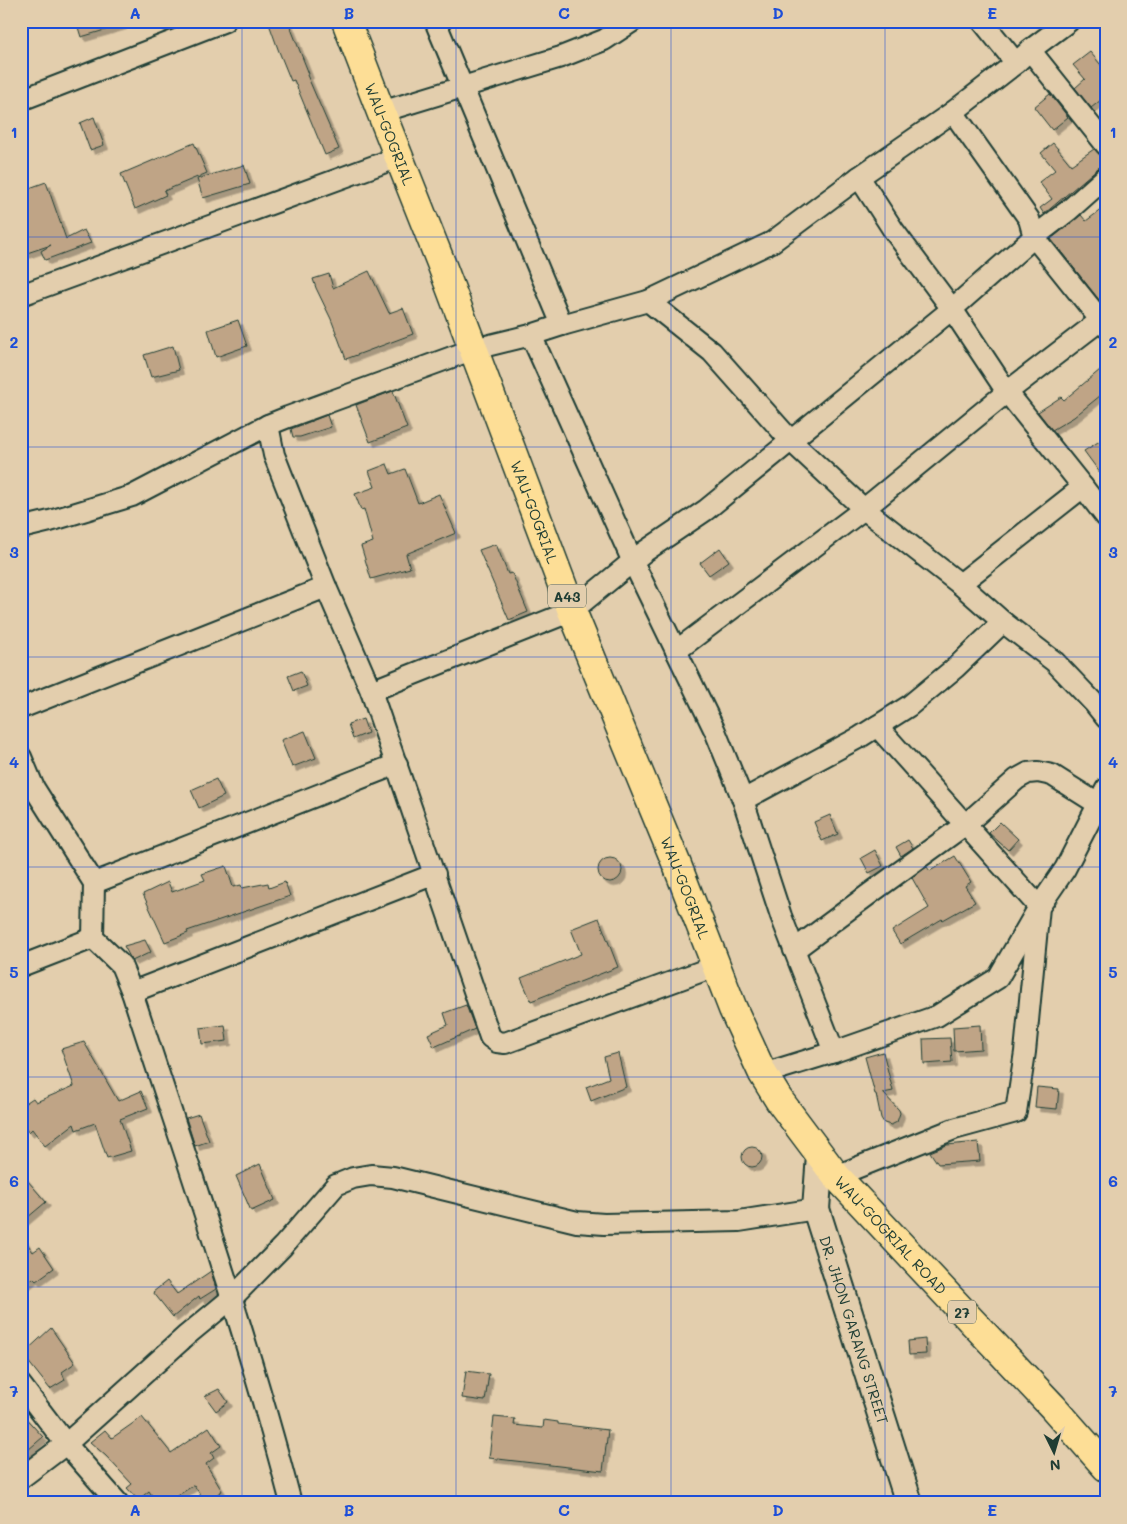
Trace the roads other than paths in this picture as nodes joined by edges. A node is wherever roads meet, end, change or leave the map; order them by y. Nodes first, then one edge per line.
1 (225, 21) edge
2 (346, 21) edge
3 (435, 21) edge
4 (633, 21) edge
5 (982, 21) edge
6 (1069, 21) edge
7 (1023, 56) junction
8 (463, 87) junction
9 (21, 100) edge
10 (381, 112) junction
11 (953, 112) junction
12 (1106, 145) edge
13 (398, 157) junction
14 (859, 177) junction
15 (1106, 177) edge
16 (1034, 237) junction
17 (21, 295) edge
18 (648, 301) junction
19 (952, 309) junction
20 (1104, 321) edge
21 (562, 324) junction
22 (530, 335) junction
23 (474, 349) junction
24 (1007, 392) junction
25 (268, 425) junction
26 (791, 441) junction
27 (1083, 486) junction
28 (864, 509) junction
29 (1106, 517) edge
30 (21, 528) edge
31 (633, 562) junction
32 (960, 584) junction
33 (326, 587) junction
34 (572, 612) junction
35 (1003, 622) junction
36 (676, 651) junction
37 (371, 691) junction
38 (21, 708) edge
39 (1106, 718) edge
40 (877, 726) junction
41 (21, 757) edge
42 (397, 764) junction
43 (28, 794) edge
44 (1102, 796) edge
45 (744, 800) junction
46 (966, 824) junction
47 (435, 874) junction
48 (94, 883) junction
49 (1039, 907) junction
50 (93, 938) junction
51 (794, 950) junction
52 (21, 966) edge
53 (716, 966) junction
54 (132, 992) junction
55 (834, 1052) junction
56 (763, 1074) junction
57 (828, 1165) junction
58 (816, 1209) junction
59 (232, 1298) junction
60 (21, 1385) edge
61 (66, 1444) junction
62 (1106, 1467) edge
63 (21, 1478) edge
64 (118, 1503) edge
65 (291, 1503) edge
66 (909, 1503) edge

1 - 9 street
2 - 10 main road, WAU-GOGRIAL / A43
3 - 8 street
4 - 8 street
5 - 7 street
6 - 7 street
7 - 11 street
7 - 12 street
8 - 10 street
8 - 21 street
10 - 13 main road, WAU-GOGRIAL / A43
11 - 14 street
11 - 16 street
13 - 17 street
13 - 23 main road, WAU-GOGRIAL / A43
14 - 18 street
14 - 19 street
15 - 16 street
16 - 19 street
16 - 20 street
18 - 21 street
18 - 26 street
19 - 24 street
19 - 26 street
20 - 24 street
21 - 22 street
22 - 23 street
22 - 31 street
23 - 25 street
23 - 34 main road, WAU-GOGRIAL / A43
24 - 27 street
24 - 28 street
25 - 30 street
25 - 33 street
26 - 28 street
26 - 31 street
27 - 29 street
27 - 32 street
28 - 32 street
28 - 36 street
31 - 34 street
31 - 36 street
32 - 35 street
33 - 37 street
33 - 38 street
34 - 37 street
34 - 53 main road, WAU-GOGRIAL / A43
35 - 39 street
35 - 40 street
36 - 45 street
37 - 42 street
40 - 45 street
40 - 46 street
41 - 43 street
42 - 47 street
42 - 48 street
43 - 48 street
44 - 46 street
44 - 49 street
45 - 51 street
46 - 49 street
46 - 51 street
47 - 53 street
47 - 54 street
48 - 50 street
49 - 55 street
49 - 57 street
50 - 52 street
50 - 54 street
51 - 55 street
53 - 56 main road, WAU-GOGRIAL / A43
54 - 59 street
55 - 56 street
56 - 57 main road, WAU-GOGRIAL / A43
57 - 58 street, DR. JHON GARANG STREET
57 - 62 main road, WAU-GOGRIAL ROAD / 27
58 - 59 street
58 - 66 street, DR. JHON GARANG STREET
59 - 61 street
59 - 65 street
60 - 61 street
61 - 63 street
61 - 64 street

